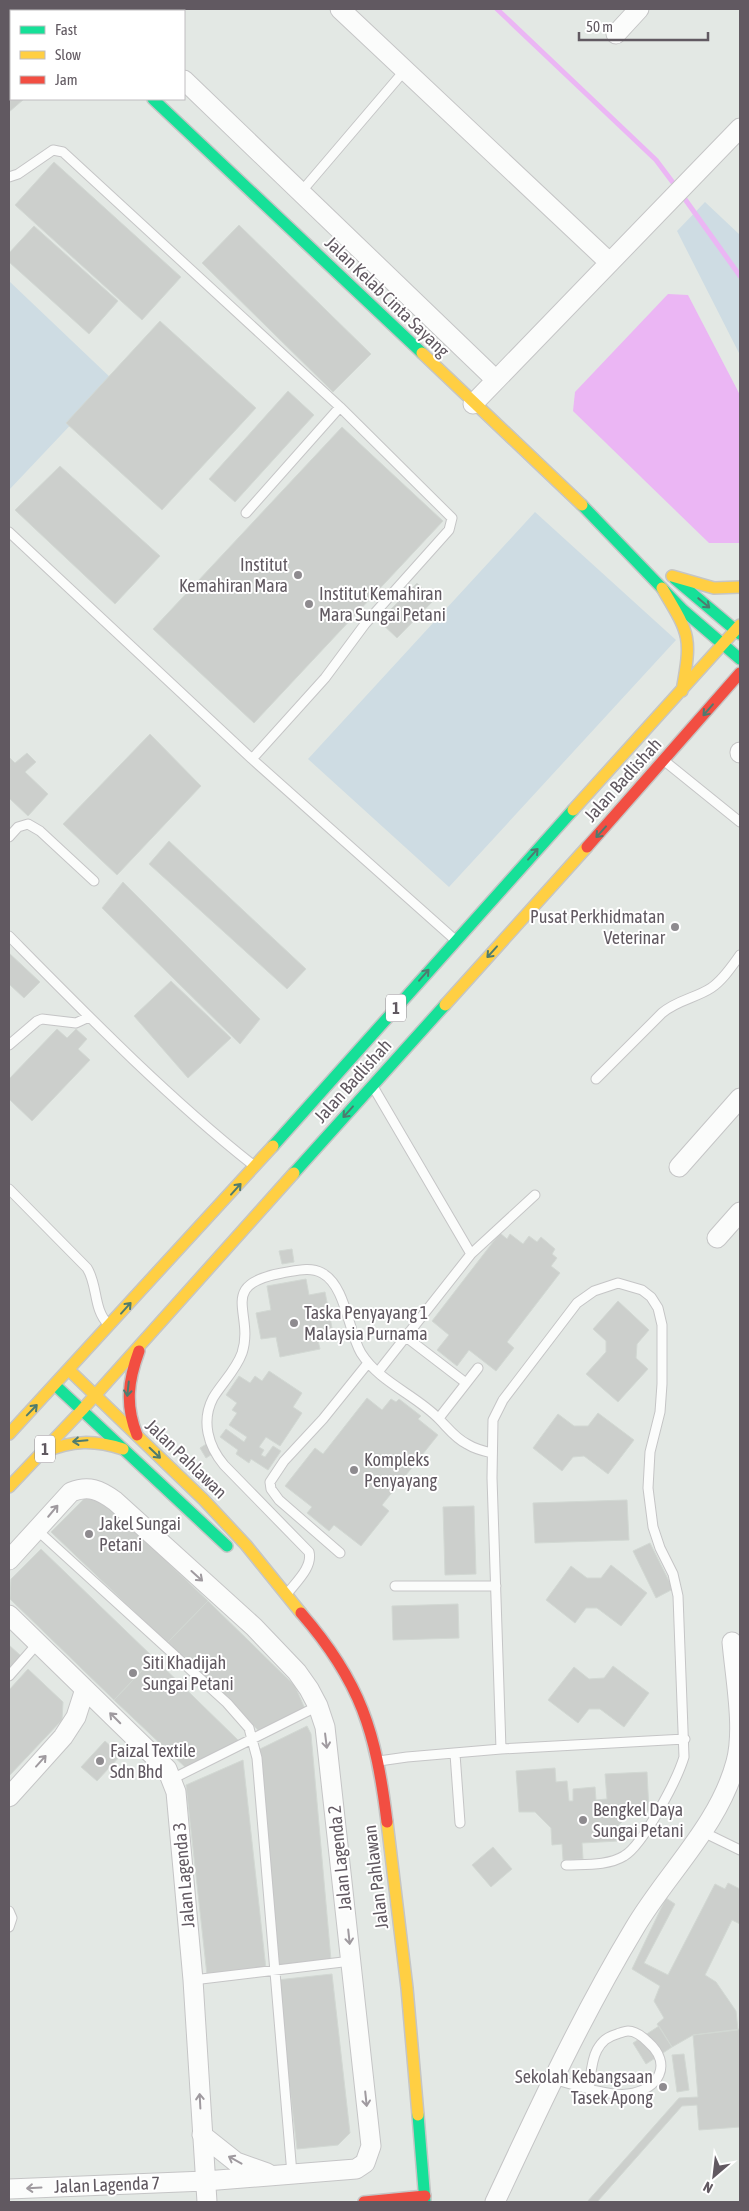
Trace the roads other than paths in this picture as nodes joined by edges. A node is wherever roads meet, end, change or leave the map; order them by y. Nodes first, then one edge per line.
1 (340, 9) edge
2 (639, 9) edge
3 (616, 34) dead end
4 (406, 70) junction
5 (185, 81) edge
6 (154, 100) edge
7 (740, 128) edge
8 (9, 177) edge
9 (301, 192) junction
10 (609, 262) junction
11 (496, 380) junction
12 (473, 404) junction
13 (340, 408) junction
14 (246, 513) dead end
15 (597, 519) junction
16 (9, 532) edge
17 (650, 559) dead end
18 (740, 587) edge
19 (662, 588) junction
20 (739, 630) edge
21 (722, 646) junction
22 (740, 659) edge
23 (740, 673) edge
24 (682, 691) junction
25 (252, 759) junction
26 (664, 761) junction
27 (740, 822) edge
28 (9, 837) edge
29 (94, 880) dead end
30 (9, 936) edge
31 (455, 940) junction
32 (740, 955) edge
33 (89, 1017) junction
34 (9, 1045) edge
35 (596, 1080) dead end
36 (372, 1086) junction
37 (740, 1098) edge
38 (255, 1167) junction
39 (679, 1167) dead end
40 (9, 1189) edge
41 (535, 1195) dead end
42 (740, 1212) edge
43 (717, 1238) dead end
44 (471, 1254) junction
45 (110, 1326) junction
46 (406, 1337) junction
47 (142, 1343) junction
48 (368, 1363) junction
49 (478, 1368) dead end
50 (69, 1370) junction
51 (378, 1372) junction
52 (466, 1383) junction
53 (56, 1385) junction
54 (95, 1395) junction
55 (82, 1410) junction
56 (439, 1418) junction
57 (9, 1434) edge
58 (137, 1435) junction
59 (122, 1449) junction
60 (492, 1453) junction
61 (38, 1456) junction
62 (9, 1487) edge
63 (37, 1530) junction
64 (340, 1552) dead end
65 (9, 1560) edge
66 (272, 1579) junction
67 (395, 1586) dead end
68 (496, 1586) junction
69 (287, 1594) junction
70 (9, 1615) edge
71 (732, 1642) dead end
72 (38, 1643) junction
73 (9, 1676) edge
74 (85, 1688) junction
75 (318, 1706) junction
76 (253, 1738) junction
77 (685, 1739) junction
78 (502, 1749) junction
79 (455, 1754) junction
80 (379, 1762) junction
81 (172, 1779) junction
82 (9, 1797) edge
83 (460, 1824) dead end
84 (703, 1832) junction
85 (740, 1850) edge
86 (566, 1865) dead end
87 (9, 1912) edge
88 (9, 1927) edge
89 (351, 1961) junction
90 (275, 1968) junction
91 (193, 1980) junction
92 (553, 2080) junction
93 (589, 2088) junction
94 (202, 2136) junction
95 (292, 2174) junction
96 (273, 2176) junction
97 (205, 2181) junction
98 (9, 2189) edge
99 (425, 2199) edge
100 (207, 2202) edge
101 (364, 2202) edge
102 (495, 2202) edge

1 - 4 street
2 - 3 street
4 - 9 lane
4 - 10 street
5 - 9 street
6 - 12 main road, Jalan Kelab Cinta Sayang
7 - 10 street
8 - 13 lane
9 - 11 street
10 - 11 street
11 - 12 street
12 - 15 main road, Jalan Kelab Cinta Sayang
13 - 14 lane
13 - 25 lane
15 - 17 main road, Jalan Kelab Cinta Sayang
15 - 19 main road, Jalan Kelab Cinta Sayang
16 - 25 lane
18 -> 20 main road
19 - 21 main road, Jalan Kelab Cinta Sayang
19 - 24 main road
20 - 21 main road, Jalan Badlishah / 1
21 - 22 main road, Jalan Kelab Cinta Sayang
21 - 24 main road, Jalan Badlishah / 1
23 -> 26 main road, Jalan Badlishah / 1
31 -> 24 main road, Jalan Badlishah / 1
25 - 31 lane
26 - 27 lane
26 -> 36 main road, Jalan Badlishah / 1
28 - 29 lane
30 - 33 lane
38 -> 31 main road, Jalan Badlishah / 1
32 - 35 lane
33 - 34 lane
33 - 38 lane
36 - 44 lane
36 -> 47 main road, Jalan Badlishah / 1
37 - 39 street
45 -> 38 main road, Jalan Badlishah / 1
40 - 45 lane
41 - 44 lane
42 - 43 street
44 - 46 lane
45 - 50 main road, Jalan Badlishah / 1
46 - 51 lane
46 - 52 lane
47 - 54 main road, Jalan Badlishah / 1
47 -> 58 main road
48 - 51 lane
48 - 64 lane
48 - 69 lane
49 - 52 lane
50 - 53 main road, Jalan Badlishah / 1
50 - 54 main road, Jalan Pahlawan
51 - 56 lane
52 - 56 lane
53 - 55 main road, Jalan Pahlawan
57 -> 53 main road, Jalan Badlishah / 1
54 - 55 main road, Jalan Badlishah / 1
54 - 58 main road, Jalan Pahlawan
55 - 59 main road, Jalan Pahlawan
55 - 61 main road, Jalan Badlishah / 1
56 - 60 lane
58 -> 66 main road, Jalan Pahlawan
59 -> 61 main road
59 - 66 main road, Jalan Pahlawan
60 - 68 lane
60 - 77 lane
61 - 62 main road, Jalan Badlishah / 1
63 - 65 street
63 -> 75 street, Jalan Lagenda 2
63 - 76 lane
66 - 69 main road, Jalan Pahlawan
67 - 68 lane
68 - 78 lane
69 - 80 main road, Jalan Pahlawan
70 - 72 street, Jalan Lagenda 3
71 - 84 street
72 - 73 lane
72 - 74 street, Jalan Lagenda 3
81 -> 74 street, Jalan Lagenda 3
82 -> 74 street
75 - 76 lane
75 -> 89 street, Jalan Lagenda 2
76 - 81 lane
76 - 90 lane
77 - 78 lane
77 - 86 lane
78 - 79 lane
79 - 80 lane
79 - 83 lane
80 - 99 main road, Jalan Pahlawan
81 - 91 street, Jalan Lagenda 3
84 - 85 lane
84 - 92 street
87 - 88 lane
89 - 90 lane
89 -> 95 street, Jalan Lagenda 2
90 - 91 lane
90 - 95 lane
94 -> 91 street, Jalan Lagenda 3
92 - 93 lane
92 - 102 street
93 - 93 lane
96 -> 94 street
94 - 97 street, Jalan Lagenda 3
95 - 96 street, Jalan Lagenda 2
96 - 97 street, Jalan Lagenda 2
97 -> 98 street, Jalan Lagenda 7
97 - 100 street, Jalan Lagenda 3
99 - 101 main road

